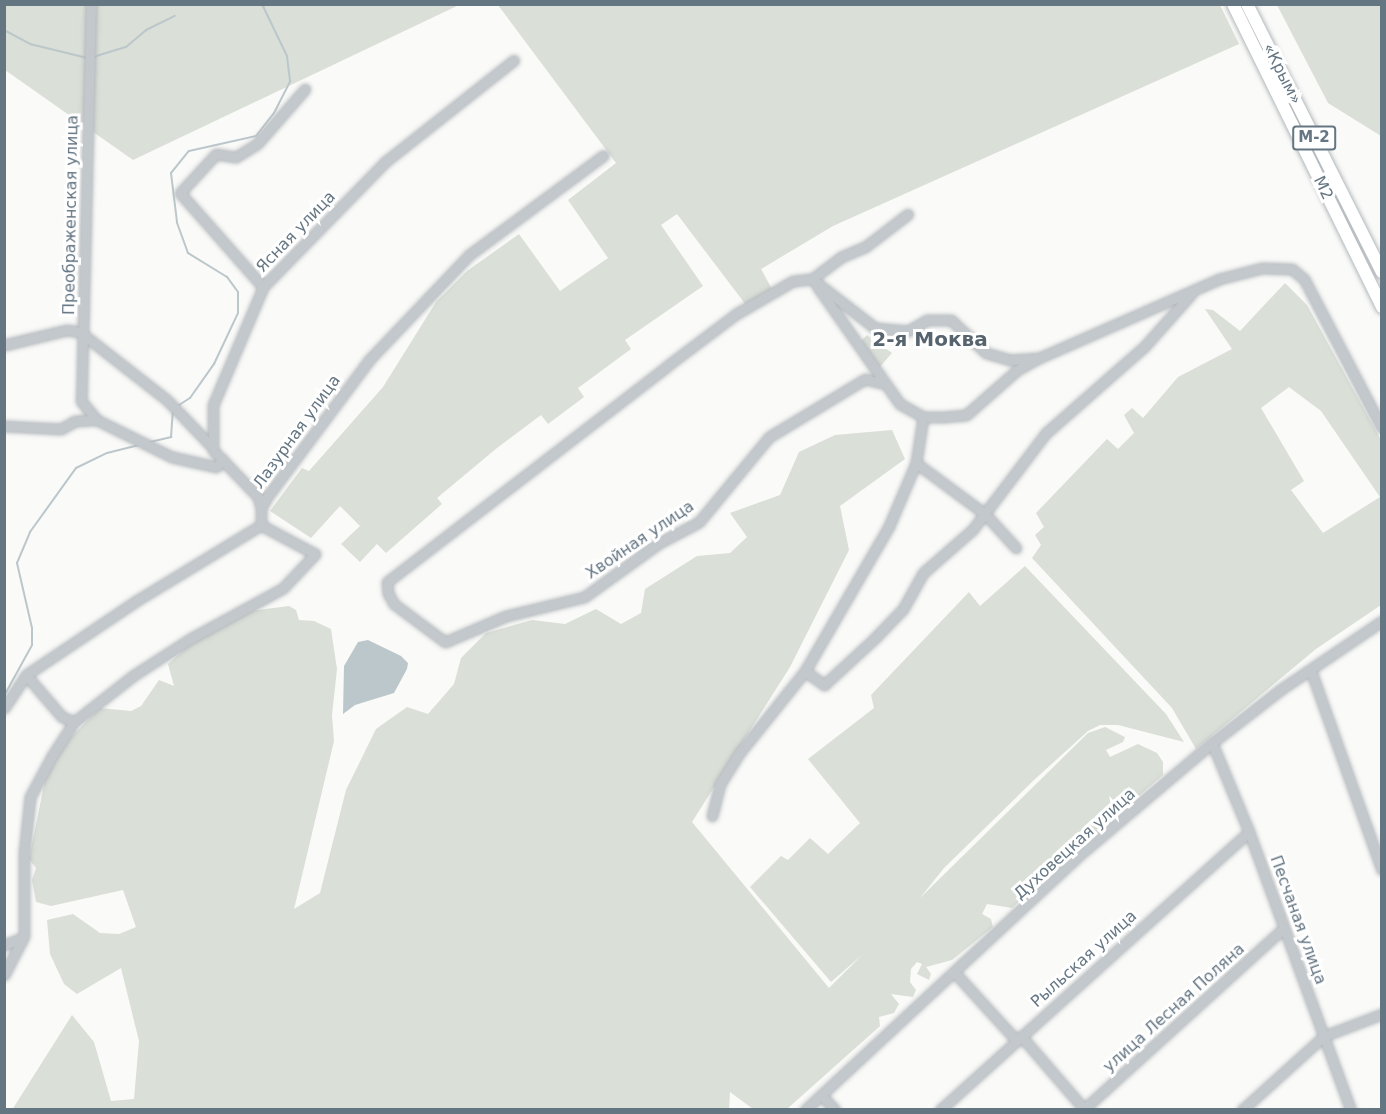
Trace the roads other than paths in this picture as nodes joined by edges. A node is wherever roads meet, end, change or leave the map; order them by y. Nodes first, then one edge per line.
1 (91, 4) edge
2 (1233, 4) edge
3 (1247, 4) edge
4 (514, 60) dead end
5 (305, 89) dead end
6 (603, 156) dead end
7 (908, 214) dead end
8 (1382, 272) edge
9 (812, 279) junction
10 (263, 287) junction
11 (1194, 290) junction
12 (1382, 307) edge
13 (83, 334) junction
14 (4, 345) edge
15 (1039, 358) junction
16 (881, 382) junction
17 (923, 417) junction
18 (97, 420) junction
19 (4, 426) edge
20 (1382, 428) edge
21 (213, 448) junction
22 (224, 460) junction
23 (916, 463) junction
24 (261, 508) junction
25 (985, 514) junction
26 (261, 525) junction
27 (1016, 548) dead end
28 (1382, 621) edge
29 (1311, 670) junction
30 (805, 671) junction
31 (26, 675) junction
32 (4, 708) edge
33 (75, 722) junction
34 (1212, 743) junction
35 (712, 816) dead end
36 (1250, 832) junction
37 (1382, 870) edge
38 (1284, 928) junction
39 (24, 936) junction
40 (4, 945) edge
41 (955, 973) junction
42 (4, 975) edge
43 (1382, 1014) edge
44 (1324, 1036) junction
45 (1019, 1038) junction
46 (822, 1096) junction
47 (1084, 1109) edge
48 (805, 1110) edge
49 (835, 1110) edge
50 (940, 1110) edge
51 (1242, 1110) edge
52 (1351, 1110) edge

1 - 13 street, Преображенская улица
2 - 12 highway, М2
3 - 8 highway, «Крым» / М-2
4 - 10 street, Ясная улица
5 - 10 street
6 - 24 street, Лазурная улица
7 - 9 street
9 - 15 street
9 - 16 street
9 - 16 street, Хвойная улица
10 - 21 street, Ясная улица
11 - 15 street
11 - 20 street
11 - 25 street
13 - 14 street
13 - 18 street, Преображенская улица
13 - 21 street
15 - 17 street
16 - 17 street
17 - 23 street
18 - 19 street
18 - 22 street
21 - 22 street
22 - 24 street
23 - 25 street
23 - 30 street
24 - 26 street, Лазурная улица
25 - 27 street
25 - 30 street
26 - 31 street
26 - 33 street
28 - 29 street, Духовецкая улица
29 - 34 street, Духовецкая улица
29 - 37 street
30 - 35 street
31 - 32 street
31 - 33 street
33 - 39 street
34 - 36 street, Песчаная улица
34 - 41 street, Духовецкая улица
36 - 38 street, Песчаная улица
36 - 45 street, Рыльская улица
38 - 44 street, Песчаная улица
38 - 47 street, улица Лесная Поляна
39 - 40 street
39 - 42 street
41 - 45 street
41 - 46 street, Духовецкая улица
43 - 44 street
44 - 51 street
44 - 52 street, Песчаная улица
45 - 47 street
45 - 50 street, Рыльская улица
46 - 48 street, Духовецкая улица
46 - 49 street

